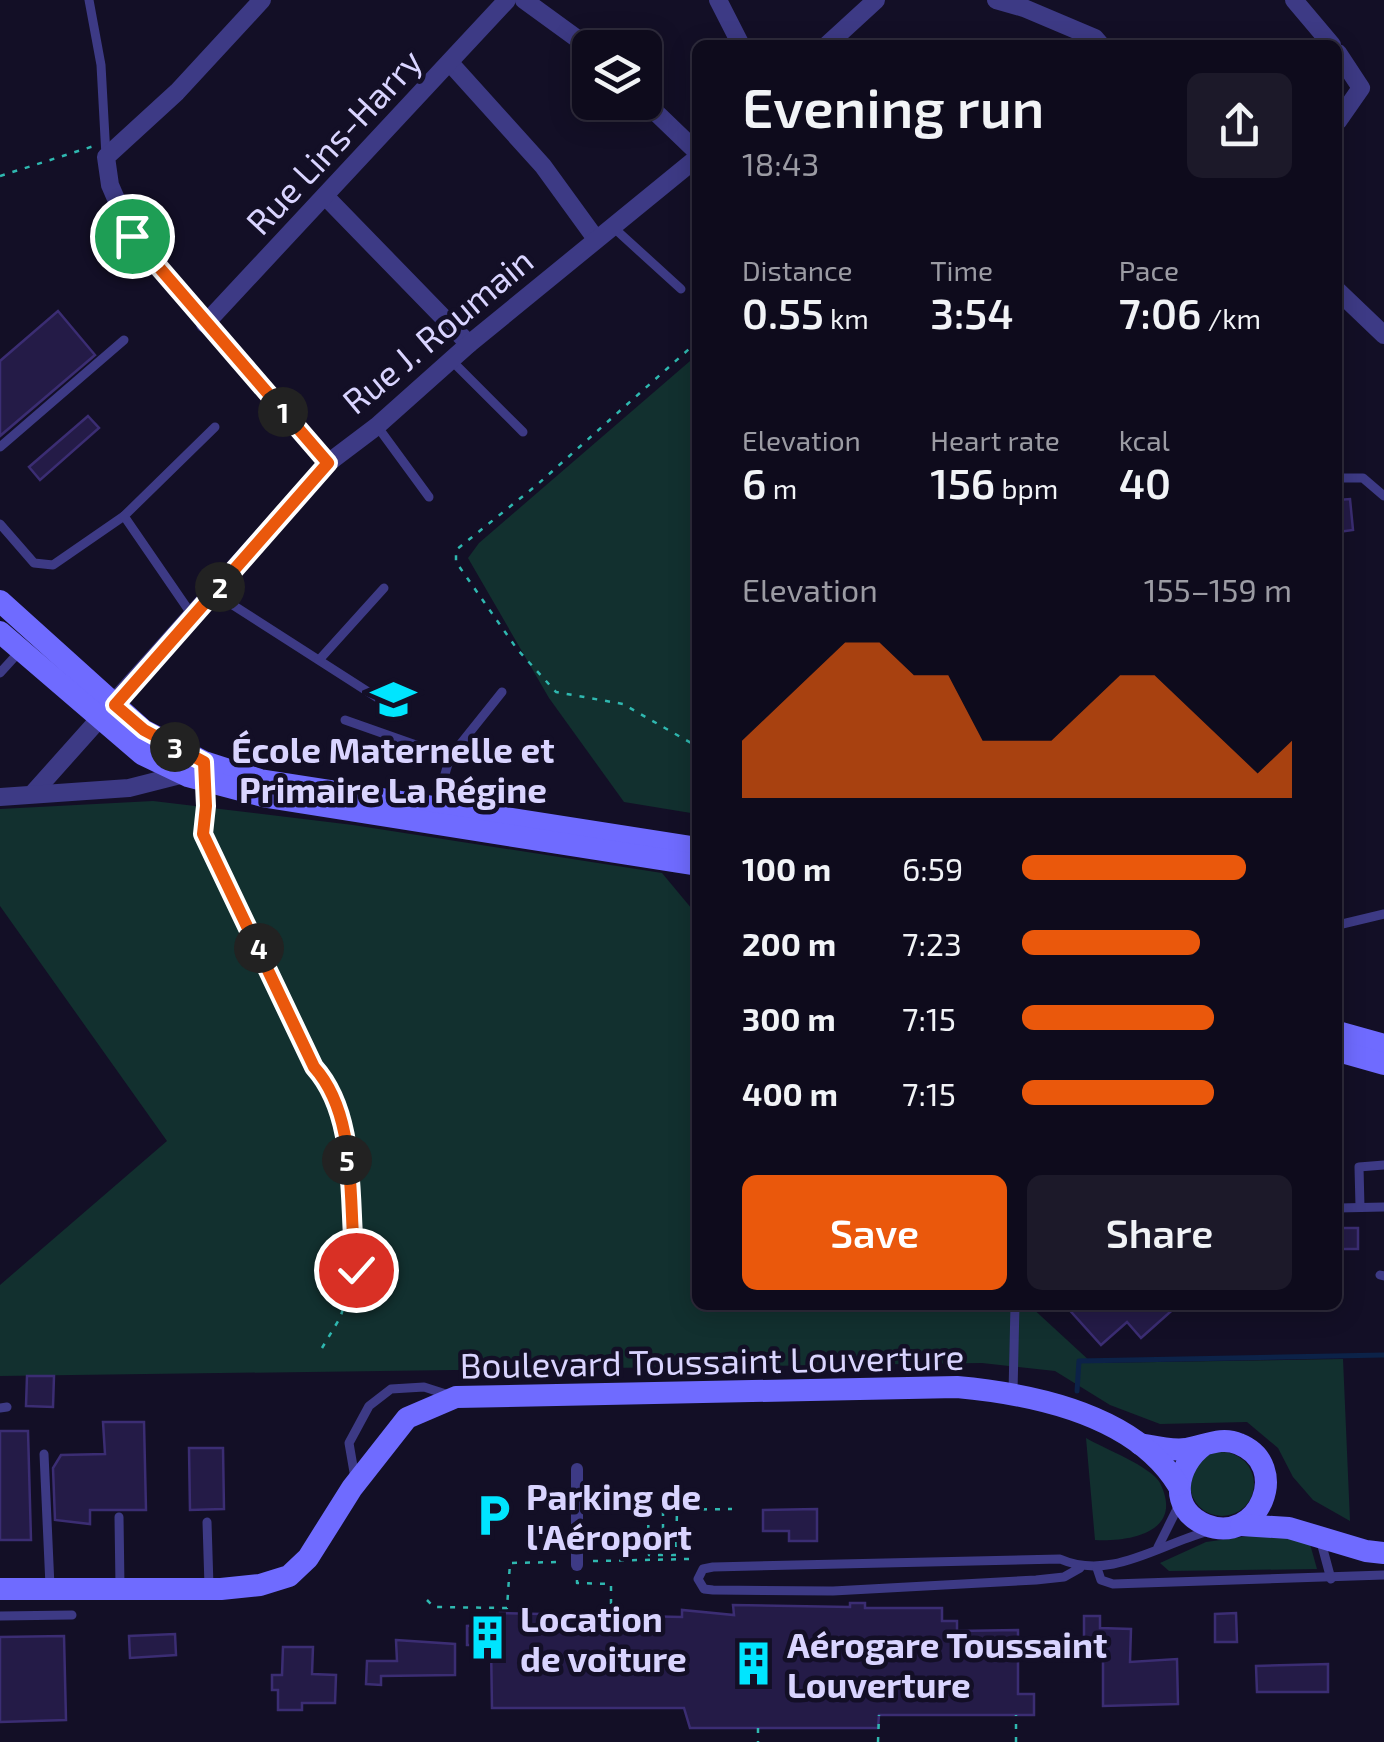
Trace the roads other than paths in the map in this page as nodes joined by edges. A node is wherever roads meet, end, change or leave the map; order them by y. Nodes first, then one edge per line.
1 (89, 0) edge
2 (262, 0) edge
3 (507, 0) edge
4 (524, 0) edge
5 (718, 0) edge
6 (876, 0) edge
7 (996, 0) edge
8 (1294, 0) edge
9 (572, 35) edge
10 (738, 40) edge
11 (832, 40) edge
12 (1096, 40) edge
13 (1328, 40) edge
14 (1342, 59) edge
15 (450, 64) junction
16 (1342, 115) edge
17 (661, 120) edge
18 (106, 150) junction
19 (692, 156) edge
20 (692, 164) edge
21 (325, 196) junction
22 (614, 228) junction
23 (596, 239) junction
24 (681, 288) dead end
25 (1342, 295) edge
26 (205, 324) junction
27 (1384, 335) edge
28 (124, 340) dead end
29 (469, 344) junction
30 (451, 360) junction
31 (378, 426) junction
32 (215, 427) dead end
33 (523, 432) dead end
34 (0, 447) edge
35 (328, 463) junction
36 (1342, 478) edge
37 (429, 496) dead end
38 (1384, 496) edge
39 (124, 516) junction
40 (0, 524) edge
41 (384, 588) dead end
42 (214, 593) junction
43 (0, 601) edge
44 (192, 615) junction
45 (0, 632) edge
46 (28, 643) junction
47 (319, 660) junction
48 (0, 673) edge
49 (502, 692) dead end
50 (384, 702) dead end
51 (106, 713) junction
52 (345, 720) dead end
53 (450, 757) junction
54 (199, 773) junction
55 (34, 792) junction
56 (0, 797) edge
57 (435, 808) junction
58 (692, 847) edge
59 (692, 865) edge
60 (1384, 914) edge
61 (1342, 925) edge
62 (1342, 1033) edge
63 (1384, 1045) edge
64 (1342, 1052) edge
65 (1384, 1064) edge
66 (1384, 1165) edge
67 (1384, 1206) edge
68 (1360, 1207) junction
69 (1342, 1208) edge
70 (1015, 1310) edge
71 (1012, 1392) junction
72 (456, 1397) junction
73 (1140, 1444) junction
74 (1204, 1444) junction
75 (44, 1454) dead end
76 (577, 1469) dead end
77 (356, 1482) junction
78 (1180, 1493) junction
79 (1266, 1494) junction
80 (118, 1517) dead end
81 (207, 1522) dead end
82 (1230, 1526) junction
83 (1318, 1535) junction
84 (1158, 1548) junction
85 (1384, 1552) edge
86 (577, 1565) road end
87 (832, 1566) junction
88 (1080, 1568) junction
89 (1097, 1568) junction
90 (1384, 1576) edge
91 (1331, 1579) junction
92 (0, 1589) edge
93 (50, 1589) junction
94 (120, 1589) junction
95 (209, 1589) junction
96 (834, 1591) junction
97 (72, 1615) dead end
98 (0, 1616) edge

1 - 18 lane
2 - 18 street
3 - 15 street, Rue Lins-Harry
4 - 9 street
5 - 10 street
6 - 11 street
7 - 12 street
8 - 13 street
14 - 16 street
15 - 21 street, Rue Lins-Harry
15 - 23 street
17 - 19 street
18 - 26 street
20 - 22 street, Rue J. Roumain
21 - 26 street, Rue Lins-Harry
21 - 29 street
22 - 23 street, Rue J. Roumain
22 - 24 lane
23 - 29 street, Rue J. Roumain
25 - 27 street
26 - 35 street
28 - 34 lane
29 - 30 street, Rue J. Roumain
30 - 31 street, Rue J. Roumain
30 - 33 lane
31 - 35 street, Rue J. Roumain
31 - 37 lane
32 - 39 lane
35 - 42 street, Rue J. Roumain
36 - 38 lane
39 - 40 lane
39 - 44 lane
41 - 47 lane
42 - 44 street, Rue J. Roumain
42 - 47 lane
43 - 46 main road
44 - 51 street, Rue J. Roumain
45 - 46 main road
46 - 48 lane
46 - 51 main road
47 - 50 lane
49 - 53 lane
51 - 54 main road
51 - 55 street, Rue J. Roumain
52 - 53 lane
53 - 57 lane
54 - 55 street
54 - 57 main road
54 - 59 main road
55 - 56 street
57 - 58 main road
60 - 61 lane
62 - 63 main road
64 - 65 main road
66 - 68 lane
67 - 68 lane
68 - 69 lane
70 - 71 lane
71 - 72 main road, Boulevard Toussaint Louverture
71 - 73 main road, Boulevard Toussaint Louverture
72 - 77 main road, Boulevard Toussaint Louverture
72 - 77 lane
73 - 74 main road, Boulevard Toussaint Louverture
73 - 78 main road, Boulevard Toussaint Louverture
74 - 78 main road
74 - 79 main road
75 - 93 lane
76 - 86 street
77 - 95 main road, Boulevard Toussaint Louverture
78 - 82 main road
78 - 84 lane
79 - 82 main road
79 - 83 main road
80 - 94 lane
81 - 95 lane
82 - 83 main road
82 - 84 lane
83 - 85 main road
83 - 91 lane
84 - 89 lane
87 - 88 lane
87 - 96 lane
87 - 96 lane
88 - 89 lane
88 - 96 lane
89 - 91 lane
90 - 91 lane
92 - 93 main road, Boulevard Toussaint Louverture
93 - 94 main road, Boulevard Toussaint Louverture
94 - 95 main road, Boulevard Toussaint Louverture
97 - 98 lane

